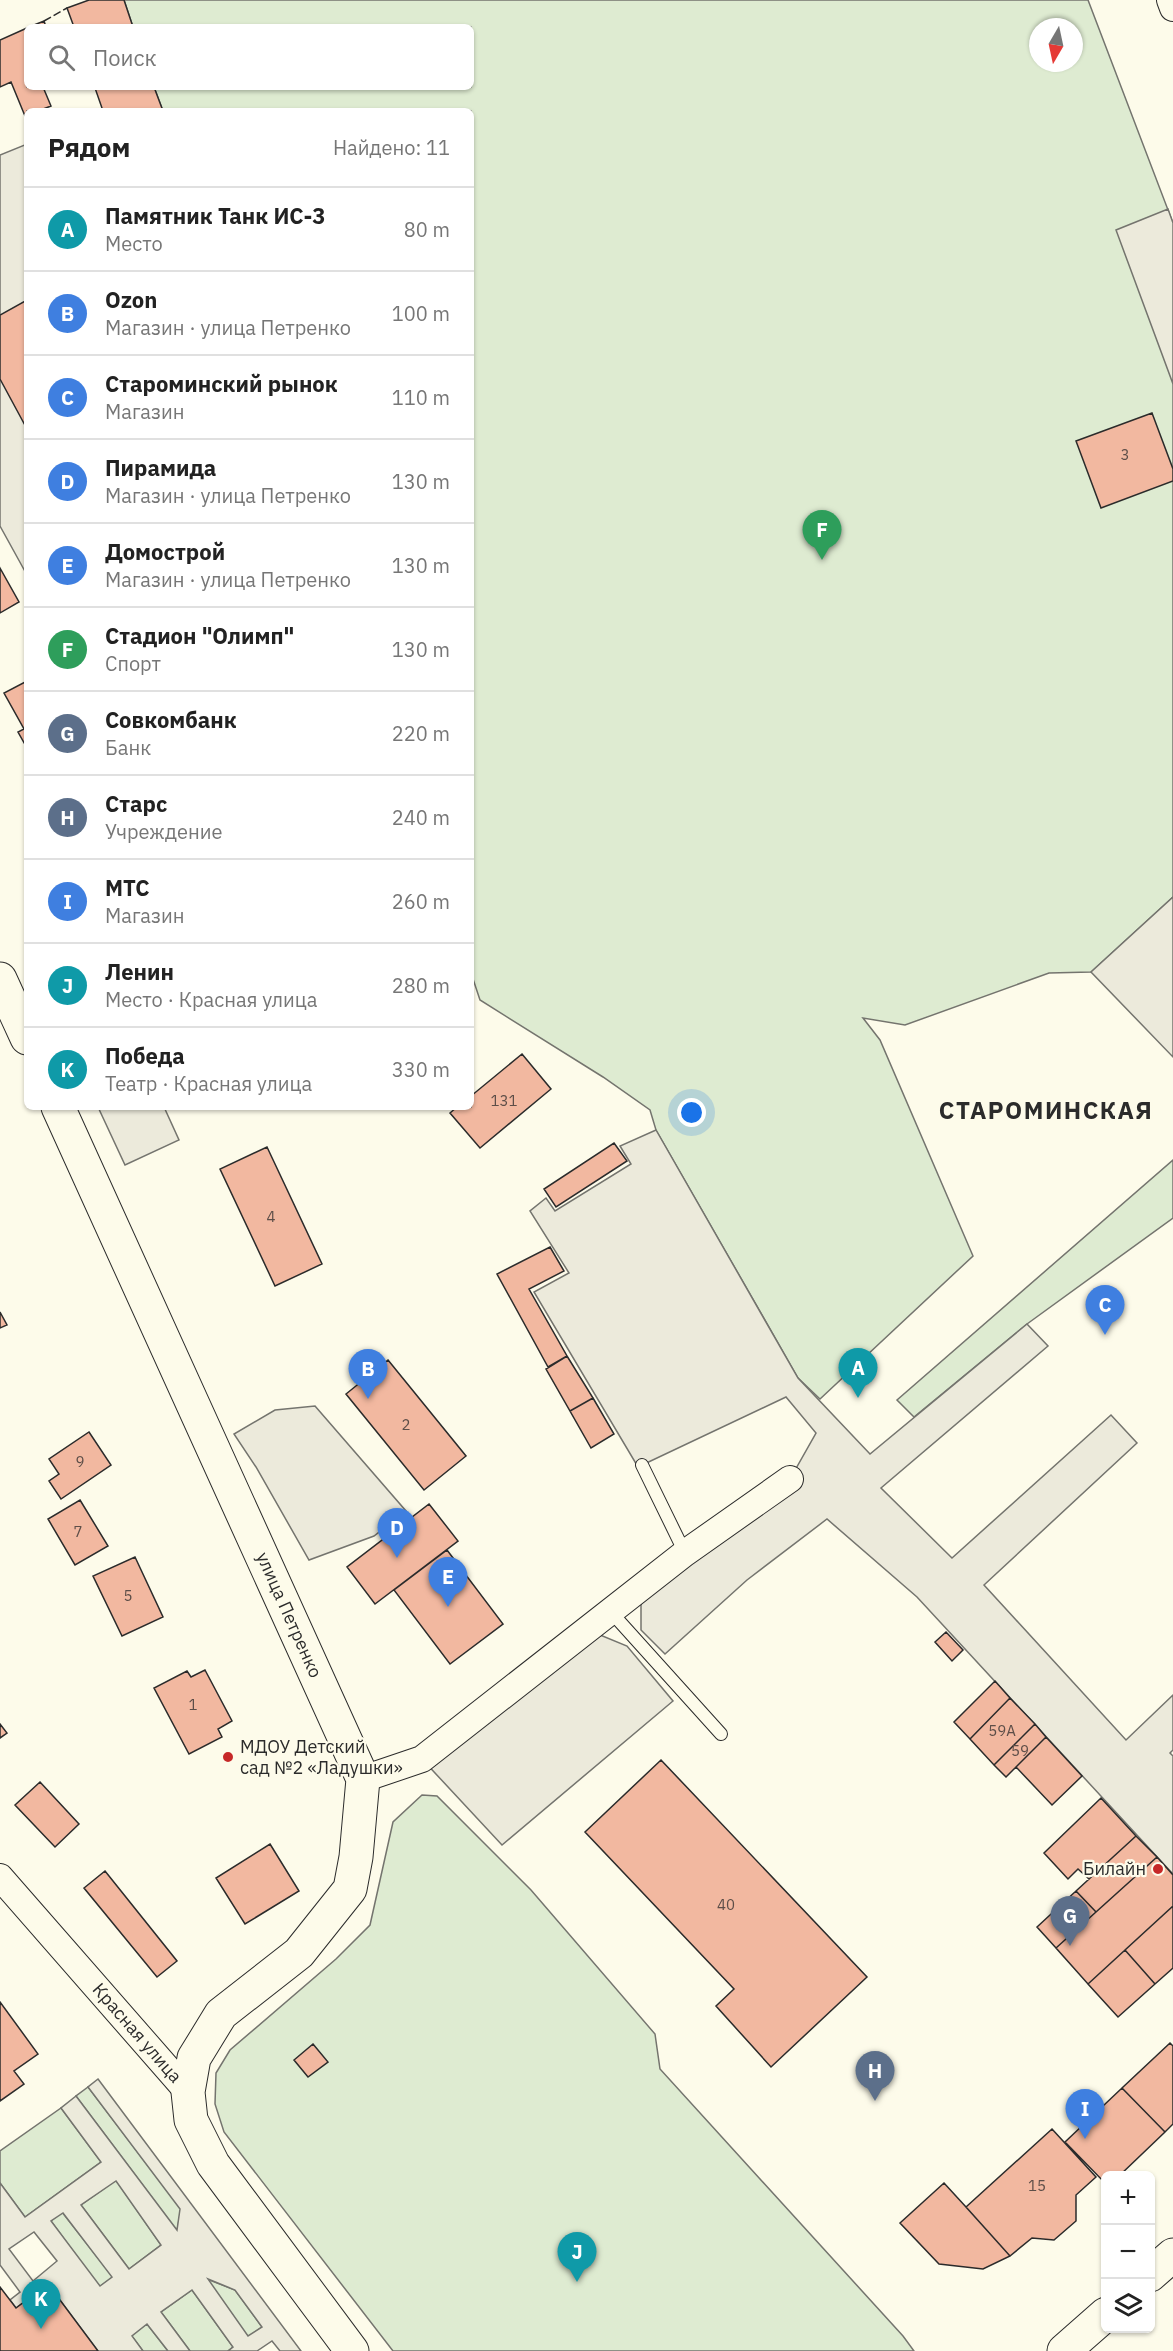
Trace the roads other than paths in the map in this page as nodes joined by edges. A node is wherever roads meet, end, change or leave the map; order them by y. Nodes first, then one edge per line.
1 (1170, 0) edge
2 (1173, 8) edge
3 (0, 979) edge
4 (24, 1031) edge
5 (59, 1110) edge
6 (642, 1465) dead end
7 (790, 1479) dead end
8 (685, 1553) junction
9 (611, 1612) junction
10 (721, 1734) dead end
11 (363, 1779) junction
12 (0, 1876) edge
13 (188, 2092) junction
14 (1173, 2255) edge
15 (1155, 2271) edge
16 (1101, 2318) edge
17 (352, 2351) edge
18 (1064, 2351) edge

1 - 2 street
3 - 4 main road
5 - 11 main road, улица Петренко
6 - 8 lane
7 - 8 street
8 - 9 street
9 - 10 lane
9 - 11 street
11 - 13 main road, улица Петренко
12 - 13 street, Красная улица
13 - 17 main road, Красная улица
14 - 15 main road
16 - 18 main road

